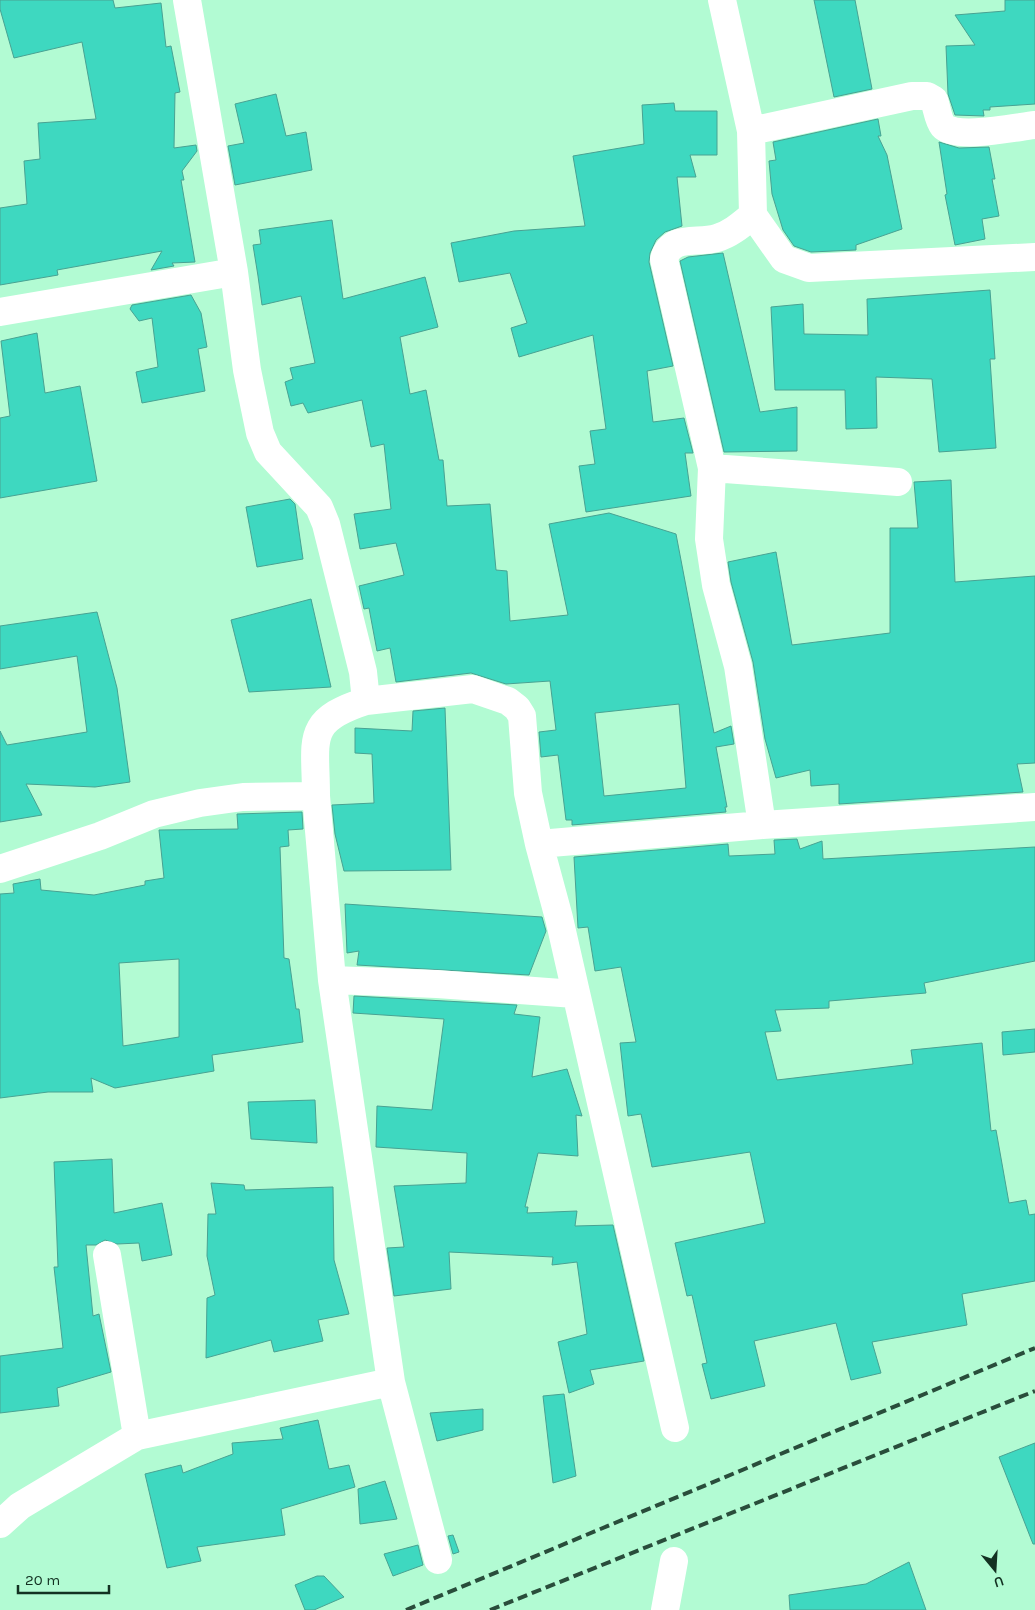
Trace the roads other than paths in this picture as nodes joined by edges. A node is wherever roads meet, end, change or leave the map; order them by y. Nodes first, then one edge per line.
1 (187, 0) edge
2 (722, 0) edge
3 (1035, 125) edge
4 (751, 131) junction
5 (753, 215) junction
6 (1035, 256) edge
7 (234, 272) junction
8 (0, 312) edge
9 (712, 468) junction
10 (898, 482) dead end
11 (366, 701) junction
12 (316, 796) junction
13 (1035, 807) edge
14 (762, 825) junction
15 (557, 842) junction
16 (0, 869) edge
17 (332, 980) junction
18 (575, 994) junction
19 (108, 1256) dead end
20 (391, 1382) junction
21 (675, 1428) dead end
22 (137, 1436) junction
23 (0, 1524) edge
24 (438, 1560) dead end
25 (674, 1561) dead end
26 (665, 1610) edge

1 - 7 street
2 - 4 street
3 - 4 street
4 - 5 street
5 - 6 street
5 - 9 street
7 - 8 street
7 - 11 street
9 - 10 street
9 - 14 street
11 - 12 street
11 - 15 street
12 - 16 street
12 - 17 street
13 - 14 street
14 - 15 street
15 - 18 street
17 - 18 street
17 - 20 street
18 - 21 street
19 - 22 street
20 - 22 street
20 - 24 street
22 - 23 street
25 - 26 street

